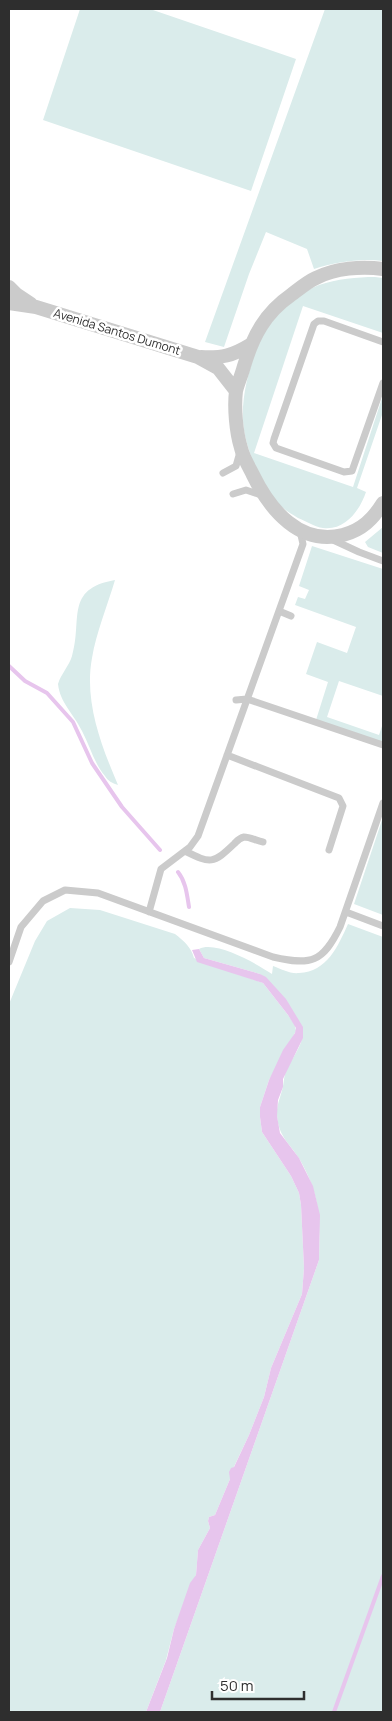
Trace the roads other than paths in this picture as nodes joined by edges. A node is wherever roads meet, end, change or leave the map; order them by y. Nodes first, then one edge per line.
1 (383, 269) edge
2 (302, 275) dead end
3 (318, 277) junction
4 (9, 286) edge
5 (9, 303) edge
6 (36, 307) junction
7 (383, 342) edge
8 (250, 345) junction
9 (198, 357) junction
10 (383, 383) edge
11 (236, 391) junction
12 (241, 450) junction
13 (223, 473) dead end
14 (233, 494) dead end
15 (263, 495) junction
16 (383, 503) edge
17 (320, 536) junction
18 (302, 537) junction
19 (383, 561) edge
20 (279, 611) junction
21 (291, 616) dead end
22 (247, 699) junction
23 (236, 700) dead end
24 (383, 745) edge
25 (227, 755) junction
26 (383, 803) edge
27 (263, 842) dead end
28 (329, 850) dead end
29 (185, 851) junction
30 (149, 912) junction
31 (346, 912) junction
32 (383, 926) edge
33 (9, 962) edge

1 - 3 street
2 - 3 lane
3 - 8 street
4 - 6 street, Avenida Santos Dumont
5 - 6 street, Avenida Santos Dumont
6 - 9 street, Avenida Santos Dumont
7 - 10 lane
8 - 9 street, Avenida Santos Dumont
8 - 11 street
9 - 11 street, Avenida Santos Dumont
11 - 12 street
12 - 13 lane
12 - 15 street
14 - 15 lane
15 - 18 street
16 - 17 street
17 - 18 street
17 - 19 lane
18 - 20 lane
20 - 21 lane
20 - 22 lane
22 - 23 lane
22 - 24 lane
22 - 25 lane
25 - 28 lane
25 - 29 lane
26 - 31 lane
27 - 29 lane
29 - 30 lane
30 - 31 lane
30 - 33 lane
31 - 32 lane

